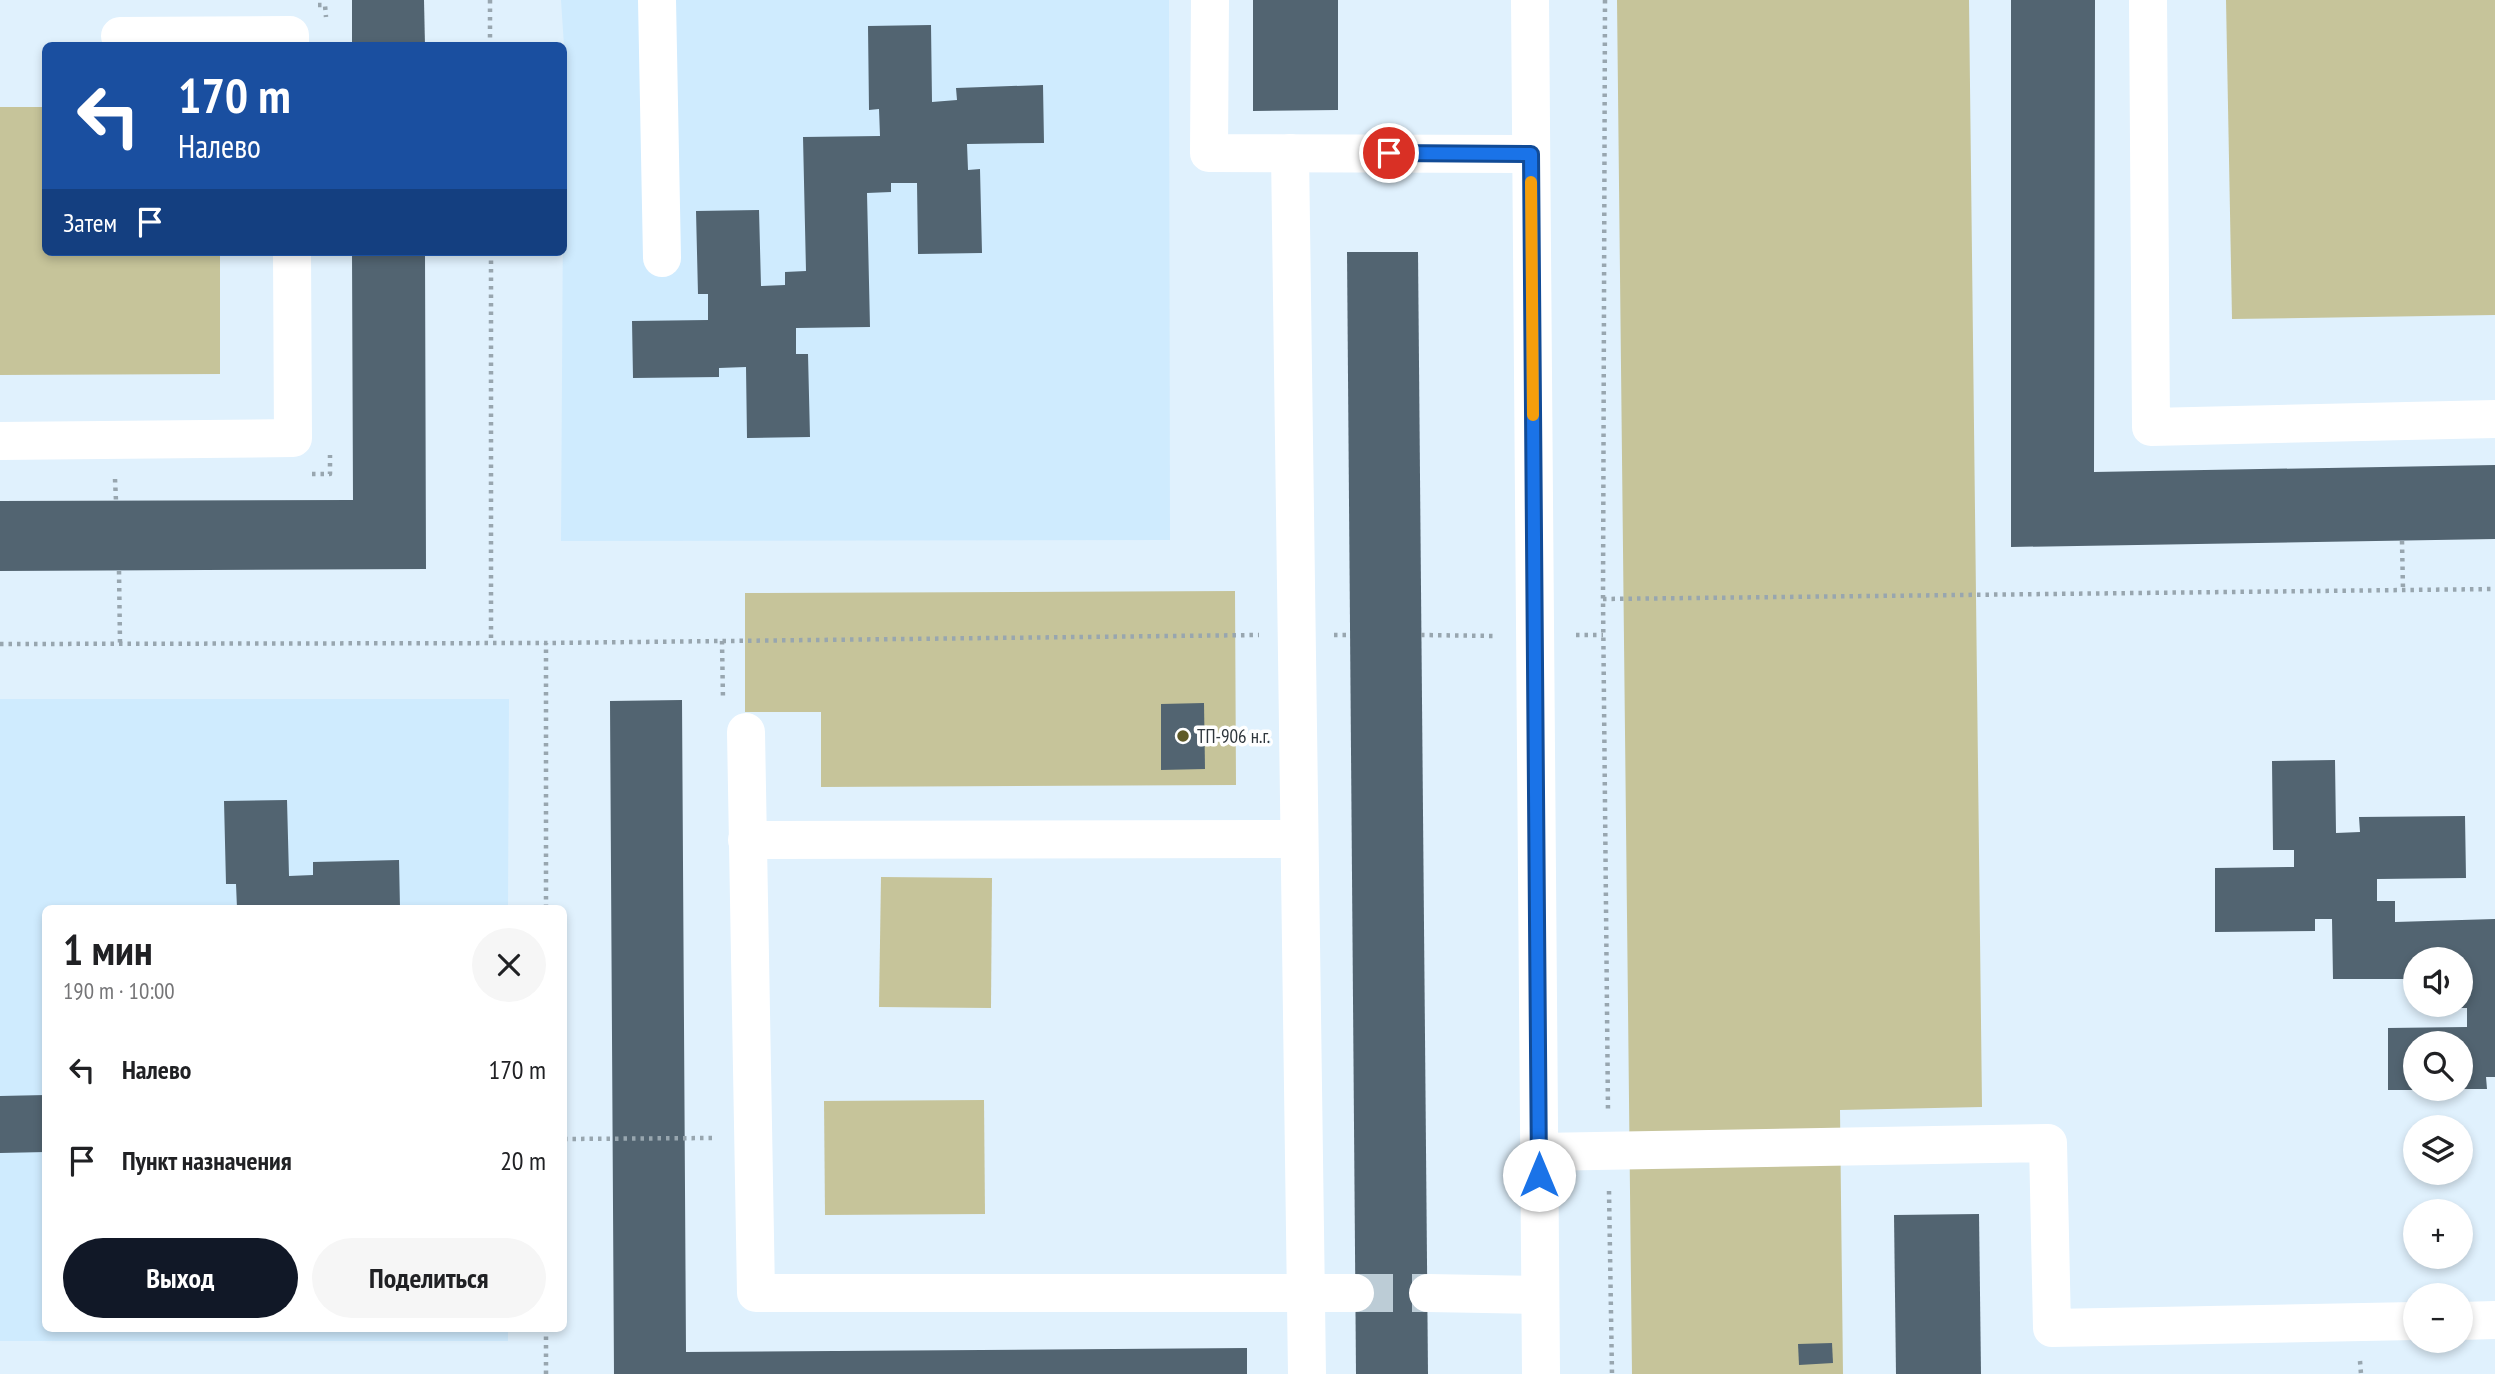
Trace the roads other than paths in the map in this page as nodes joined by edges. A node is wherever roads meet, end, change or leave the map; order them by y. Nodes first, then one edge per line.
1 (657, 0) edge
2 (1210, 0) edge
3 (1530, 0) edge
4 (2148, 0) edge
5 (120, 36) dead end
6 (290, 42) edge
7 (1290, 153) junction
8 (1531, 154) junction
9 (292, 256) edge
10 (663, 258) dead end
11 (2495, 419) edge
12 (0, 441) edge
13 (735, 721) road end
14 (1299, 839) junction
15 (747, 840) junction
16 (1539, 1152) junction
17 (1355, 1293) tunnel mouth
18 (1428, 1293) tunnel mouth
19 (1306, 1294) junction
20 (1540, 1295) junction
21 (2495, 1320) edge
22 (2403, 1321) edge
23 (2473, 1321) edge
24 (1307, 1374) edge
25 (1541, 1374) edge

1 - 10 street
2 - 7 street
3 - 8 street
4 - 11 street
5 - 6 street
7 - 8 street
7 - 14 street
8 - 16 street
9 - 12 street
13 - 15 street
14 - 15 street
14 - 19 street
15 - 19 street
16 - 20 street
16 - 22 street
17 - 19 street
18 - 20 street
19 - 24 street
20 - 25 street
21 - 23 street

